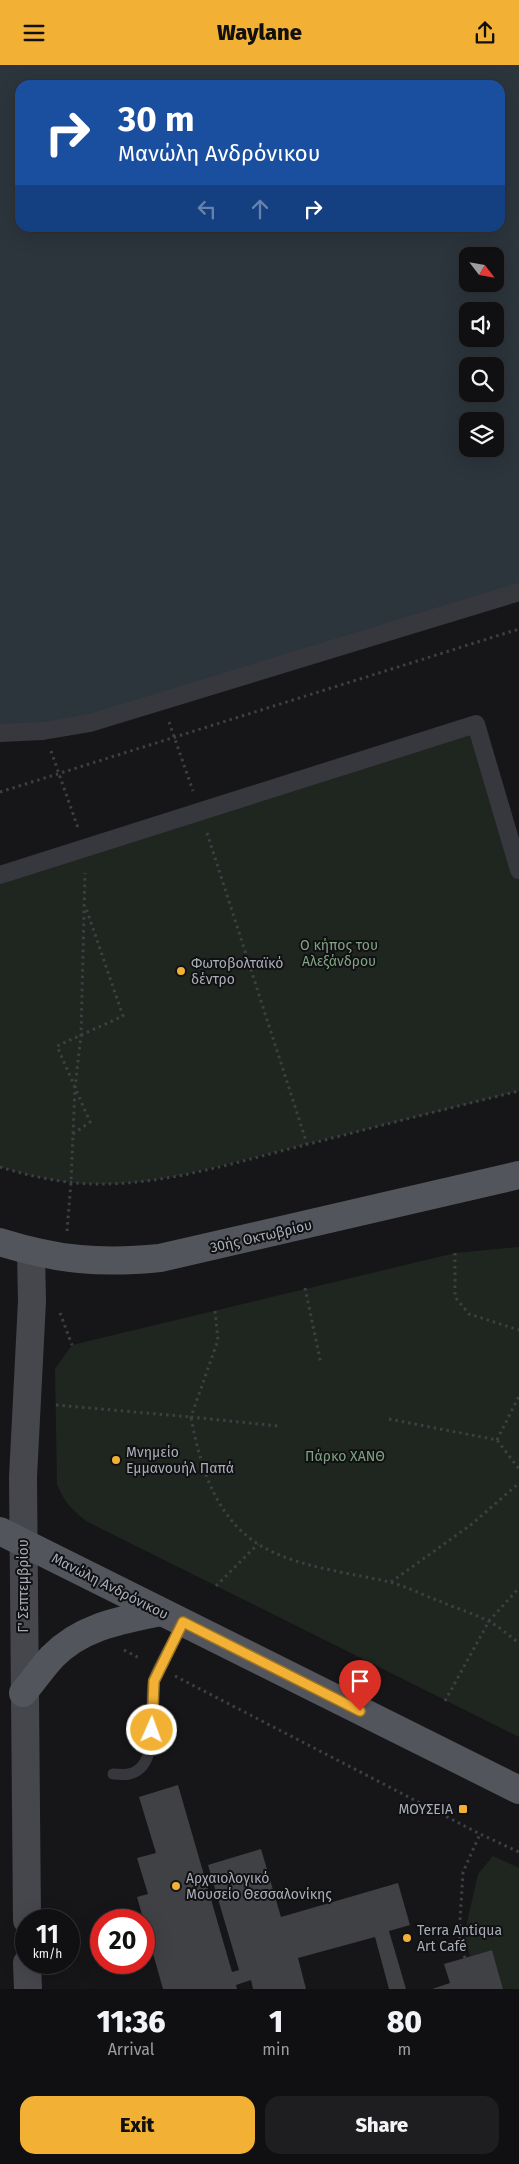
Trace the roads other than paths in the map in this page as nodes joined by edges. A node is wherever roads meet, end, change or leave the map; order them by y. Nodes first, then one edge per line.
1 (519, 592) edge
2 (0, 733) edge
3 (519, 871) edge
4 (0, 875) edge
5 (519, 1175) edge
6 (0, 1242) edge
7 (31, 1251) junction
8 (11, 1537) edge
9 (172, 1617) junction
10 (23, 1693) junction
11 (113, 1774) dead end
12 (519, 1790) edge
13 (27, 1909) edge
14 (27, 1974) edge
15 (28, 1989) edge

1 - 2 street
3 - 4 street
5 - 7 main road, 30ής Οκτωβρίου
6 - 7 main road, 30ής Οκτωβρίου
7 - 8 main road, Γ' Σεπτεμβρίου
8 - 9 main road, Μανώλη Ανδρόνικου
8 - 10 main road, Γ' Σεπτεμβρίου
9 - 10 main road
9 - 11 lane
9 - 12 main road, Μανώλη Ανδρόνικου
10 - 13 main road, Γ' Σεπτεμβρίου
14 - 15 main road

